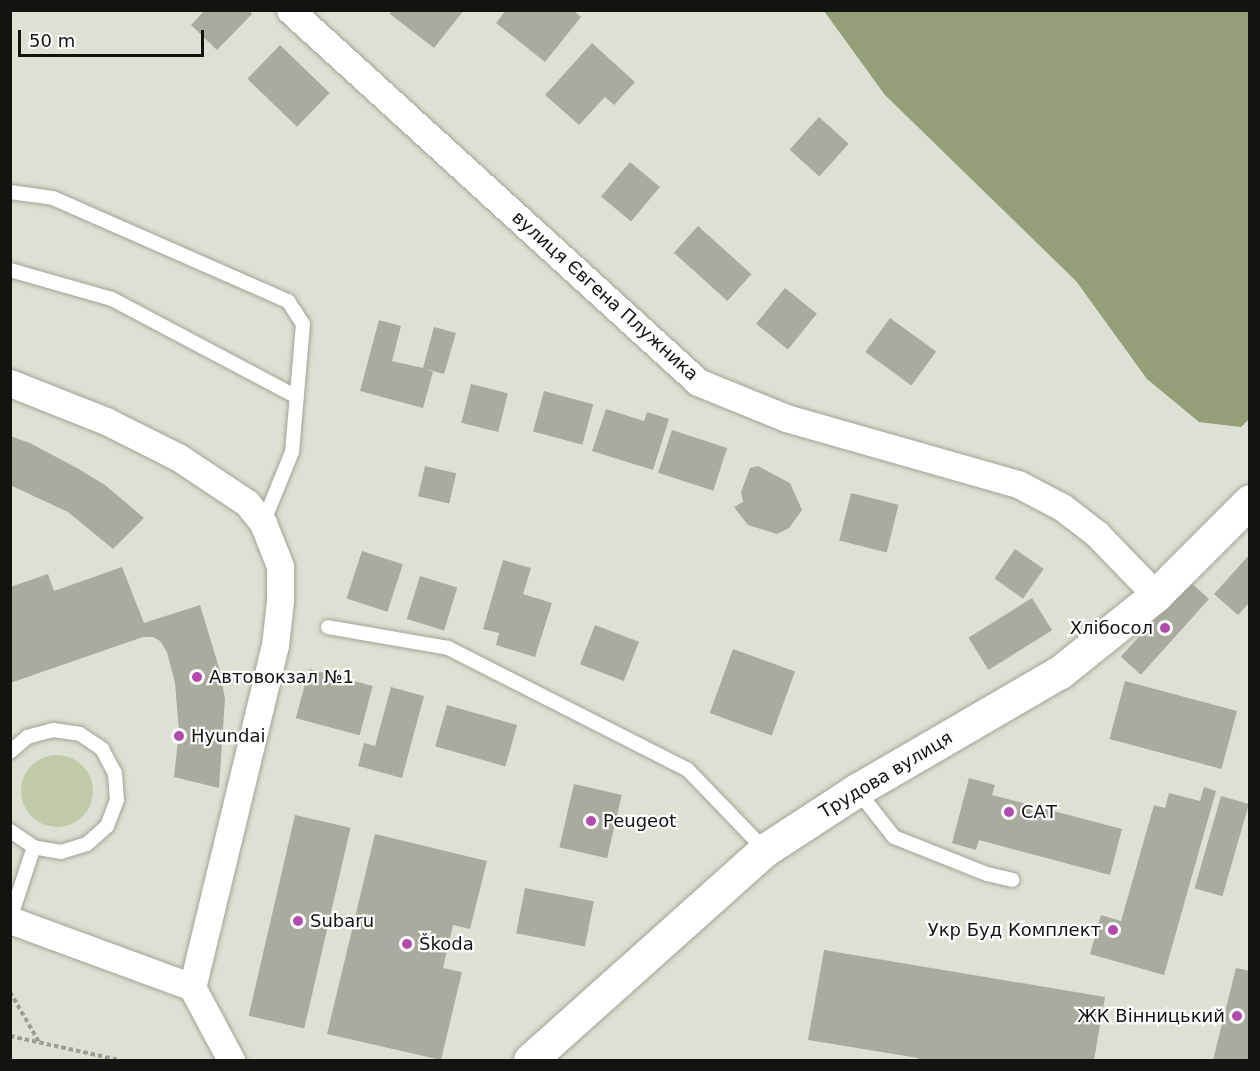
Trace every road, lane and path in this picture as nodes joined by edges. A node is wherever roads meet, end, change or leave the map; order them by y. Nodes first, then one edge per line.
1 (290, 10) edge
2 (10, 192) edge
3 (10, 270) edge
4 (10, 383) edge
5 (297, 397) junction
6 (1250, 501) edge
7 (263, 523) junction
8 (1156, 595) junction
9 (328, 627) dead end
10 (10, 752) edge
11 (857, 790) junction
12 (10, 831) edge
13 (34, 847) junction
14 (765, 850) junction
15 (1011, 880) dead end
16 (10, 919) edge
17 (192, 987) junction
18 (10, 992) edge
19 (10, 1036) edge
20 (39, 1042) junction
21 (538, 1058) edge
22 (119, 1060) edge
23 (231, 1060) edge

1 - 8 street, вулиця Євгена Плужника
2 - 5 lane
3 - 5 lane
4 - 7 street
5 - 7 lane
6 - 8 street, Трудова вулиця
7 - 17 street
8 - 11 street, Трудова вулиця
9 - 14 lane
10 - 13 lane
11 - 14 street, Трудова вулиця
11 - 15 lane
12 - 13 lane
13 - 16 lane
14 - 21 street, Трудова вулиця
16 - 17 street
17 - 23 street
18 - 20 path
19 - 20 path
20 - 22 path

